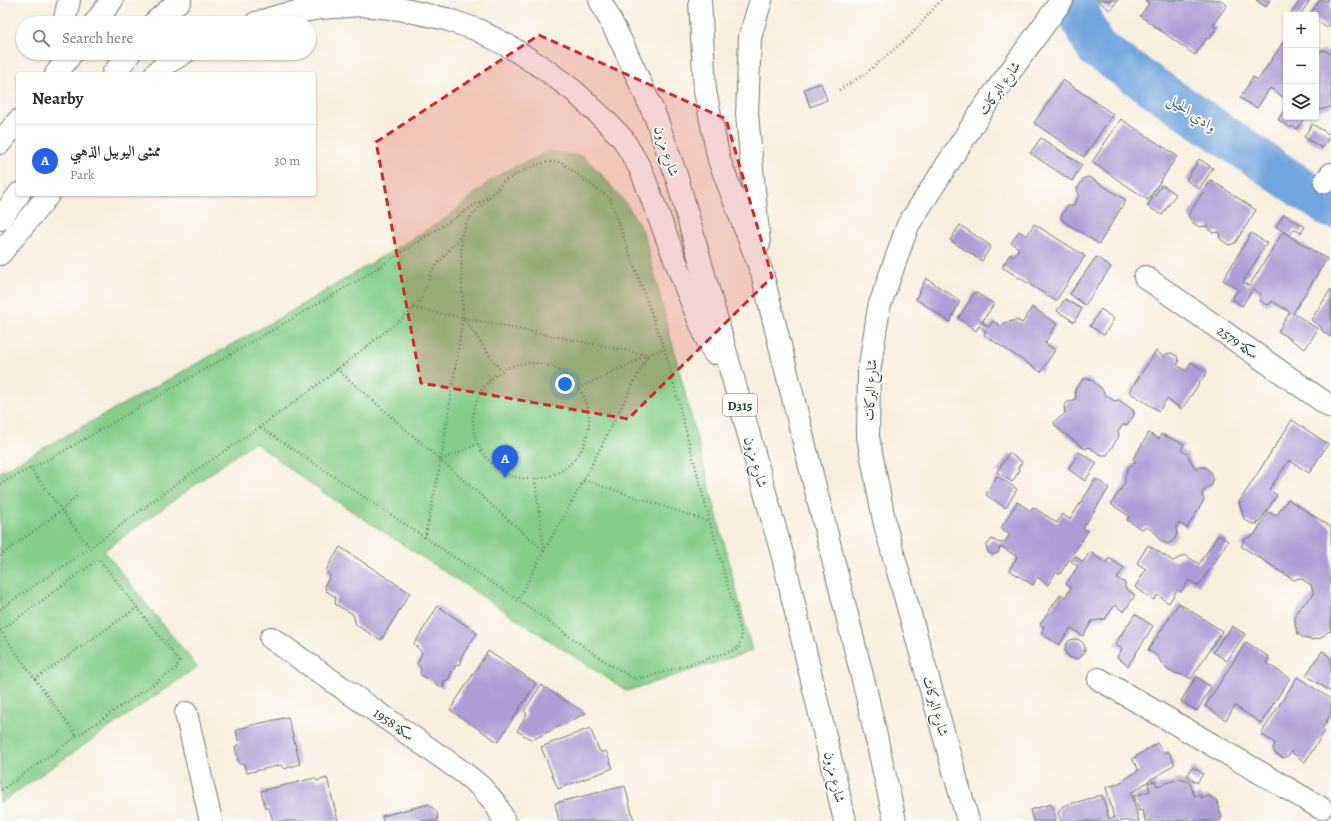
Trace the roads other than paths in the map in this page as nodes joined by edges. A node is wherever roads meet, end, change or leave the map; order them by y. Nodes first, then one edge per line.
1 (69, 0) edge
2 (112, 0) edge
3 (180, 0) edge
4 (600, 0) edge
5 (700, 0) edge
6 (761, 0) edge
7 (1062, 0) edge
8 (66, 16) edge
9 (100, 16) edge
10 (162, 16) edge
11 (279, 16) edge
12 (52, 60) edge
13 (67, 60) edge
14 (124, 60) edge
15 (172, 60) edge
16 (49, 72) edge
17 (58, 72) edge
18 (115, 72) edge
19 (157, 72) edge
20 (16, 114) edge
21 (0, 121) edge
22 (16, 123) edge
23 (0, 143) edge
24 (17, 196) edge
25 (47, 196) edge
26 (0, 219) edge
27 (0, 254) edge
28 (762, 273) junction
29 (1145, 277) dead end
30 (738, 398) junction
31 (1331, 407) edge
32 (272, 638) dead end
33 (1099, 679) dead end
34 (186, 713) dead end
35 (1322, 807) edge
36 (211, 821) edge
37 (504, 821) edge
38 (845, 821) edge
39 (894, 821) edge
40 (968, 821) edge

1 - 8 main road
2 - 9 main road
3 - 10 main road
4 - 30 main road, شارع مزون / D315
5 - 28 main road
6 - 28 main road
7 - 40 main road, شارع البركات
11 - 30 main road
12 - 16 main road
13 - 17 main road
14 - 18 main road
15 - 19 main road
20 - 21 main road
22 - 23 main road
24 - 26 main road
25 - 27 main road
28 - 39 main road
29 - 31 main road, سكة 2579
30 - 38 main road, شارع مزون / D315
32 - 37 main road, سكة 1958
33 - 35 main road
34 - 36 main road

